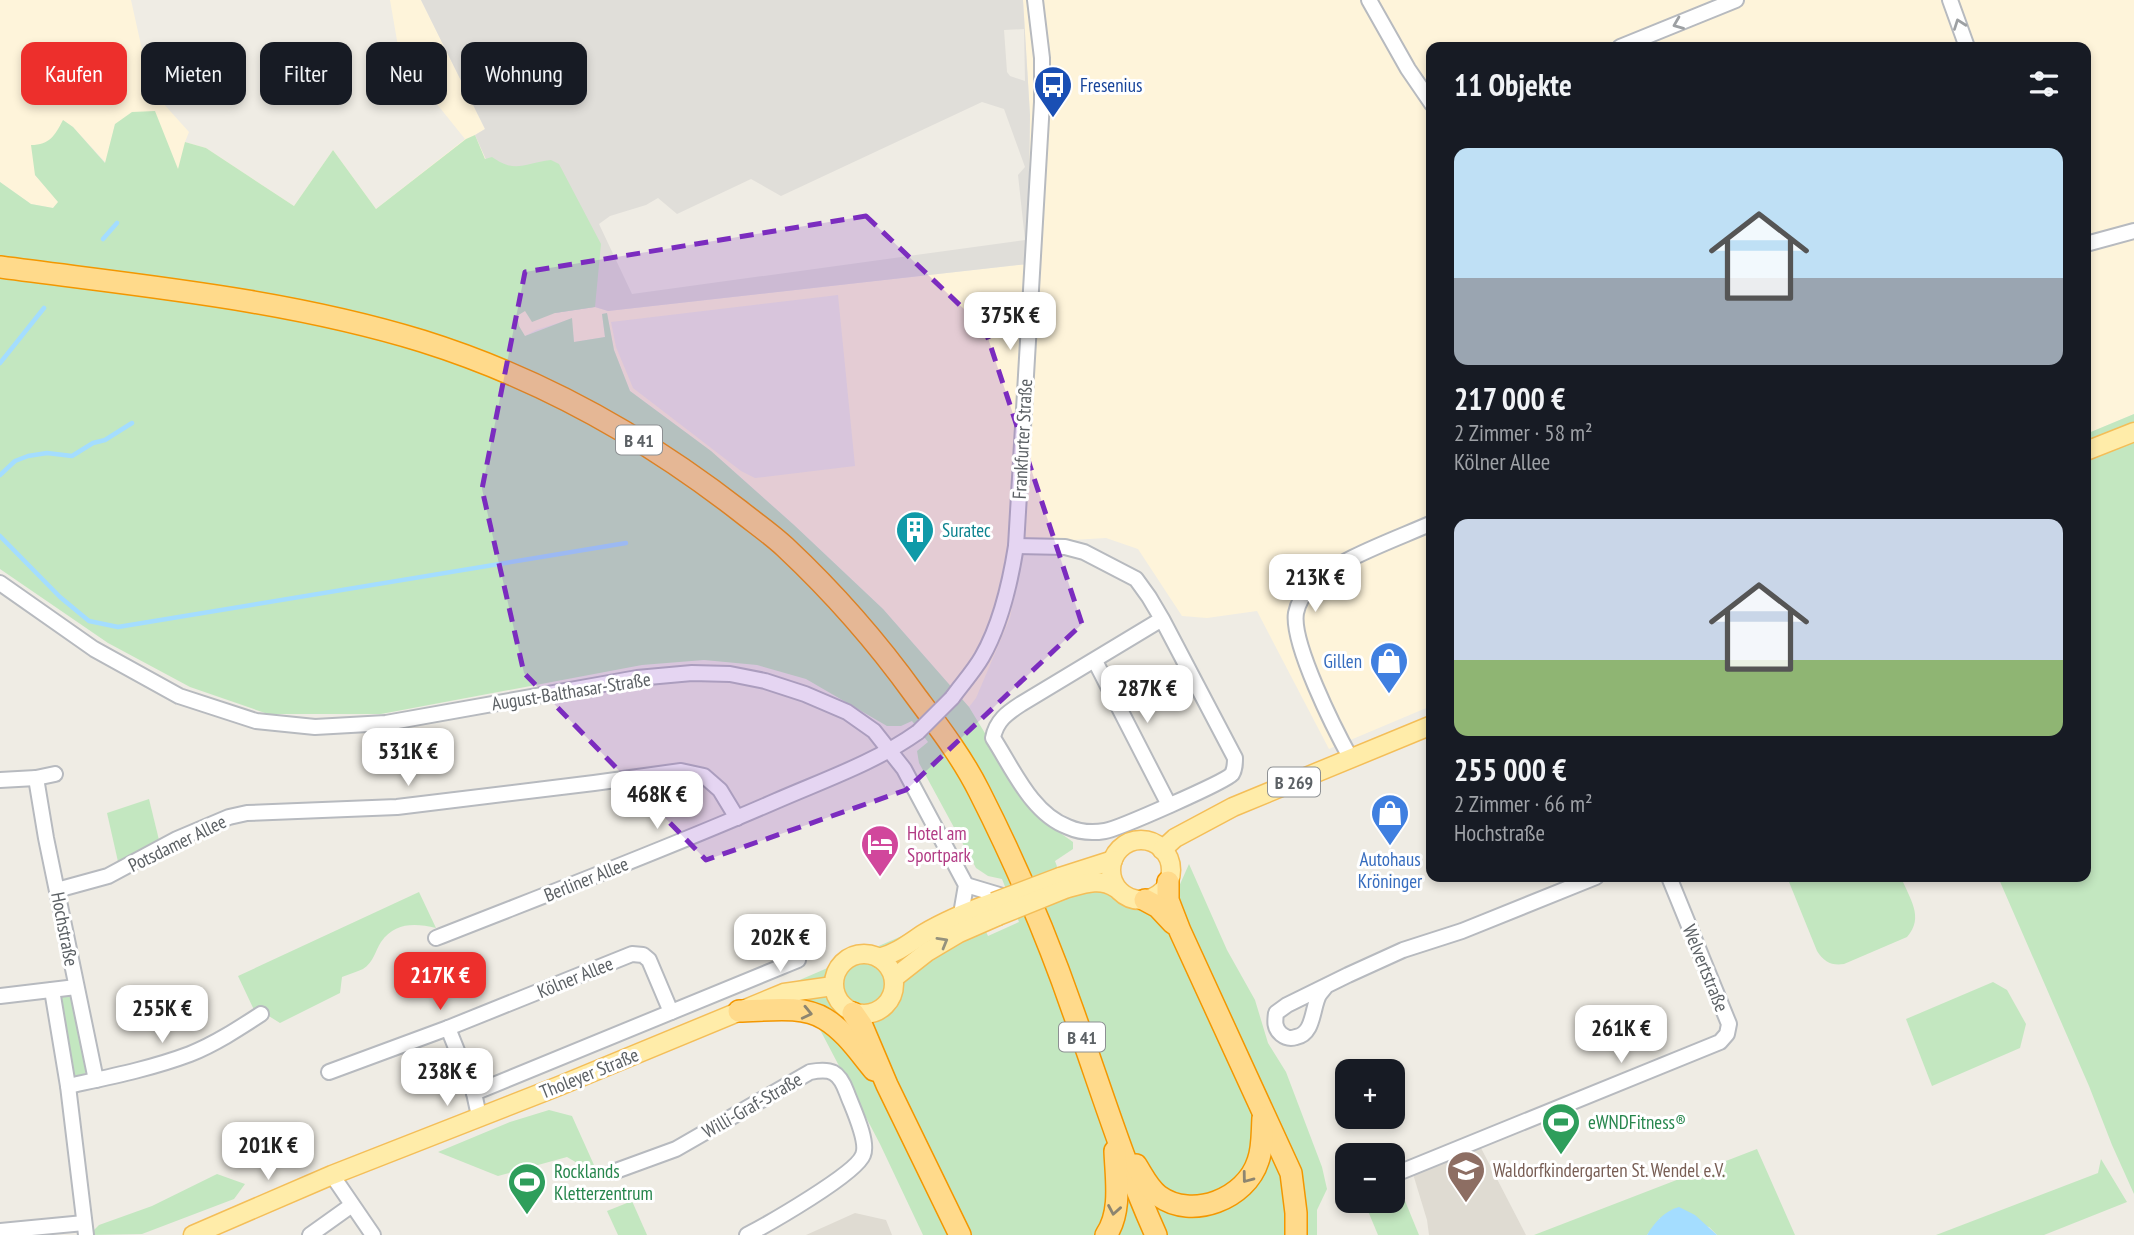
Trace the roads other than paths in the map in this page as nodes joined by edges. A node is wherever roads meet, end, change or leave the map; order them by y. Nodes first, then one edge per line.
1 (1035, 0) edge
2 (1369, 0) edge
3 (1736, 0) edge
4 (1950, 0) edge
5 (1632, 42) edge
6 (1965, 42) edge
7 (1426, 95) edge
8 (2134, 231) edge
9 (2091, 243) edge
10 (0, 267) edge
11 (2134, 432) edge
12 (2091, 449) edge
13 (1426, 526) edge
14 (1016, 546) junction
15 (0, 583) edge
16 (1162, 619) junction
17 (1095, 661) junction
18 (1426, 727) edge
19 (890, 750) junction
20 (1350, 759) junction
21 (55, 774) dead end
22 (36, 778) junction
23 (0, 780) edge
24 (1169, 805) junction
25 (737, 818) junction
26 (1162, 850) junction
27 (1112, 860) junction
28 (1583, 882) edge
29 (1671, 882) edge
30 (1063, 883) junction
31 (1168, 883) junction
32 (966, 884) junction
33 (1116, 888) junction
34 (57, 890) junction
35 (1145, 900) junction
36 (999, 905) junction
37 (961, 914) junction
38 (1180, 931) junction
39 (436, 939) dead end
40 (879, 957) junction
41 (798, 960) dead end
42 (894, 978) junction
43 (76, 986) junction
44 (833, 986) junction
45 (1326, 986) dead end
46 (52, 990) junction
47 (0, 996) edge
48 (739, 1011) junction
49 (671, 1012) junction
50 (853, 1013) junction
51 (875, 1013) junction
52 (261, 1014) dead end
53 (448, 1028) junction
54 (873, 1050) junction
55 (329, 1072) dead end
56 (96, 1080) junction
57 (887, 1085) junction
58 (68, 1086) junction
59 (474, 1093) junction
60 (1263, 1114) junction
61 (480, 1116) junction
62 (1113, 1130) junction
63 (1405, 1170) edge
64 (613, 1172) dead end
65 (332, 1175) junction
66 (352, 1205) junction
67 (85, 1229) edge
68 (0, 1231) edge
69 (961, 1232) edge
70 (193, 1235) edge
71 (310, 1235) edge
72 (373, 1235) edge
73 (747, 1235) edge
74 (1105, 1235) edge
75 (1156, 1235) edge
76 (1296, 1235) edge

1 - 14 street, Frankfurter Straße
2 - 7 street
3 -> 5 street
6 -> 4 street
8 - 9 street
10 - 62 highway, B 41
11 - 12 main road
13 - 20 street
14 - 16 street
14 - 19 street, Frankfurter Straße, bridge
15 - 19 street, August-Balthasar-Straße
16 - 17 street
16 - 24 street
17 - 24 street
17 - 24 street
18 - 20 main road, B 269
19 - 25 street, Berliner Allee
19 - 32 street, August-Balthasar-Straße
20 - 26 main road, B 269
21 - 22 street
22 - 23 street
22 - 34 street, Hochstraße
25 - 34 street, Potsdamer Allee
25 - 39 street, Berliner Allee
26 - 27 main road
26 - 31 main road
27 - 30 main road
27 - 33 main road
28 - 45 street
29 - 63 street, Welvertstraße
30 - 33 main road
30 - 36 main road, bridge
31 - 35 main road
31 - 38 highway
32 - 36 street
32 - 37 street
33 - 35 main road
34 - 43 street, Hochstraße
35 - 38 highway
36 - 37 main road
42 -> 36 main road
37 - 40 main road
38 - 60 highway
40 - 42 main road
40 - 44 main road
41 - 49 street
42 - 51 main road
43 - 46 street
43 - 56 street, Hochstraße
44 - 48 main road, Tholeyer Straße
44 - 50 main road
46 - 47 street
46 - 58 street, Hochstraße
48 -> 57 highway
48 - 61 main road, Tholeyer Straße
49 - 53 street, Kölner Allee
49 - 59 street
50 - 51 main road
50 - 54 highway
51 - 54 highway
52 - 56 street
53 - 55 street, Kölner Allee
53 - 59 street
54 - 57 highway
56 - 58 street
57 - 69 highway
58 - 67 street, Hochstraße
59 - 61 street
60 -> 62 highway
60 - 76 highway
61 - 65 main road, Tholeyer Straße
62 -> 74 highway
62 - 75 highway, B 41
64 - 73 street, Willi-Graf-Straße
65 - 66 street
65 - 70 main road, Tholeyer Straße
66 - 71 street
66 - 72 street
67 - 68 street

